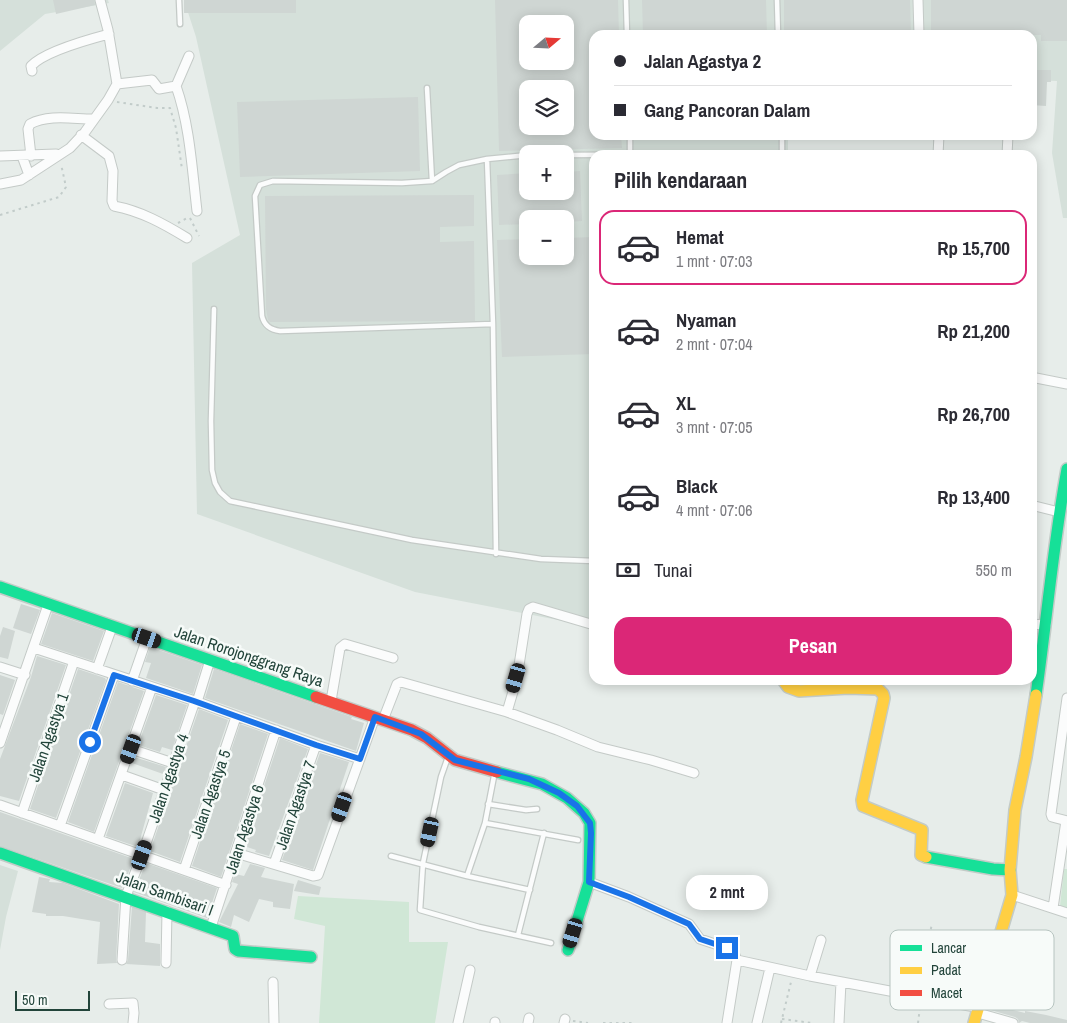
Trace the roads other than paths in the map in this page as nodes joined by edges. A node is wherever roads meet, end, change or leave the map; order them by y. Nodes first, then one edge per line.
1 (100, 0) edge
2 (179, 0) edge
3 (626, 0) edge
4 (777, 0) edge
5 (918, 0) edge
6 (180, 24) dead end
7 (627, 30) edge
8 (778, 30) edge
9 (919, 30) edge
10 (109, 34) junction
11 (189, 56) dead end
12 (32, 71) dead end
13 (117, 84) junction
14 (176, 86) junction
15 (426, 88) dead end
16 (93, 119) junction
17 (81, 135) junction
18 (59, 154) junction
19 (574, 154) edge
20 (589, 154) edge
21 (0, 156) edge
22 (27, 156) junction
23 (519, 156) edge
24 (487, 159) junction
25 (29, 175) junction
26 (432, 181) junction
27 (0, 184) edge
28 (193, 214) road end
29 (187, 238) dead end
30 (214, 309) dead end
31 (493, 324) junction
32 (1037, 378) edge
33 (1067, 384) edge
34 (1067, 469) edge
35 (1037, 507) edge
36 (1058, 512) junction
37 (496, 554) junction
38 (589, 561) edge
39 (0, 587) edge
40 (48, 605) junction
41 (589, 624) edge
42 (1037, 624) edge
43 (1046, 625) junction
44 (112, 627) junction
45 (147, 638) junction
46 (34, 648) junction
47 (393, 658) dead end
48 (210, 660) junction
49 (74, 661) junction
50 (0, 667) edge
51 (97, 669) junction
52 (25, 675) junction
53 (114, 675) junction
54 (132, 681) junction
55 (1037, 684) edge
56 (787, 685) edge
57 (1037, 685) edge
58 (152, 687) junction
59 (1067, 698) edge
60 (331, 701) junction
61 (196, 702) junction
62 (507, 712) junction
63 (236, 717) junction
64 (379, 718) junction
65 (3, 723) edge
66 (276, 730) junction
67 (0, 743) edge
68 (316, 745) junction
69 (131, 749) junction
70 (448, 756) junction
71 (360, 759) junction
72 (173, 763) junction
73 (496, 770) junction
74 (694, 773) dead end
75 (122, 775) junction
76 (164, 790) junction
77 (488, 804) junction
78 (0, 805) edge
79 (538, 809) dead end
80 (22, 812) junction
81 (1067, 821) edge
82 (485, 823) junction
83 (60, 826) junction
84 (544, 833) junction
85 (98, 839) junction
86 (578, 840) dead end
87 (0, 853) edge
88 (236, 853) junction
89 (142, 855) junction
90 (391, 856) dead end
91 (423, 863) junction
92 (274, 864) junction
93 (184, 870) junction
94 (1010, 870) junction
95 (467, 876) junction
96 (589, 882) junction
97 (226, 885) junction
98 (530, 890) junction
99 (126, 896) junction
100 (1012, 896) junction
101 (1053, 908) junction
102 (167, 911) junction
103 (1067, 913) edge
104 (211, 927) junction
105 (1003, 930) edge
106 (518, 935) junction
107 (822, 940) dead end
108 (552, 942) dead end
109 (568, 950) dead end
110 (311, 957) dead end
111 (122, 960) dead end
112 (738, 960) junction
113 (166, 963) dead end
114 (770, 968) junction
115 (470, 970) dead end
116 (810, 976) junction
117 (273, 982) dead end
118 (841, 982) junction
119 (890, 992) edge
120 (109, 1004) dead end
121 (961, 1010) edge
122 (977, 1015) edge
123 (133, 1023) edge
124 (274, 1023) edge
125 (458, 1023) edge
126 (727, 1023) edge
127 (757, 1023) edge
128 (839, 1023) edge
129 (1013, 1023) edge

1 - 10 street
2 - 6 lane
3 - 7 lane
4 - 8 lane
5 - 9 street
10 - 12 street
10 - 13 street
11 - 14 street
13 - 14 street
13 - 16 street
14 - 28 street
15 - 26 lane
16 - 17 street
16 - 22 street
17 - 18 street
17 - 29 street
18 - 22 street
18 - 25 street
19 - 20 lane
21 - 22 street
22 - 25 street
23 - 24 lane
24 - 26 lane
24 - 31 lane
25 - 27 street
26 - 31 lane
30 - 37 lane
31 - 37 lane
32 - 33 street
34 - 36 street
35 - 36 street
36 - 43 street
37 - 38 lane
39 - 40 street, Jalan Rorojonggrang Raya
40 - 44 street, Jalan Rorojonggrang Raya
40 - 46 street
41 - 62 street
42 - 43 street
43 - 55 street
44 - 45 street, Jalan Rorojonggrang Raya
44 - 51 street
45 - 48 street, Jalan Rorojonggrang Raya
45 - 54 street
46 - 49 street
46 - 52 street
47 - 60 street
48 - 60 street, Jalan Rorojonggrang Raya
48 - 61 street, Jalan Agastya 4
49 - 51 street
49 - 80 street, Jalan Agastya 1
50 - 52 street
51 - 53 street
52 - 65 street
53 - 54 street
53 - 83 street
54 - 58 street
56 - 94 street
57 - 94 street
58 - 61 street
58 - 69 street
59 - 81 street
60 - 64 street, Jalan Rorojonggrang Raya
61 - 63 street
61 - 72 street, Jalan Agastya 4
62 - 64 street
62 - 74 street
63 - 66 street
63 - 93 street, Jalan Agastya 5
64 - 70 street, Jalan Rorojonggrang Raya
64 - 71 street
65 - 67 street
66 - 68 street
66 - 88 street, Jalan Agastya 6
68 - 71 street
68 - 92 street, Jalan Agastya 7
69 - 72 street
69 - 75 street
70 - 73 street, Jalan Rorojonggrang Raya
70 - 91 lane
71 - 92 street
72 - 76 street, Jalan Agastya 4
73 - 77 lane
73 - 96 street, Jalan Rorojonggrang Raya
75 - 76 street
75 - 85 street
76 - 89 street, Jalan Agastya 4
77 - 79 lane
77 - 82 lane
78 - 80 street
80 - 83 street
81 - 101 street
82 - 84 lane
82 - 95 lane
83 - 85 street
84 - 86 lane
84 - 98 lane
85 - 89 street
87 - 99 street, Jalan Sambisari I
88 - 92 street
88 - 97 street, Jalan Agastya 6
89 - 93 street
89 - 99 street, Jalan Agastya 4
90 - 91 lane
91 - 95 lane
91 - 106 lane
93 - 97 street
94 - 100 street
95 - 98 lane
96 - 109 street, Jalan Rorojonggrang Raya
96 - 112 street
97 - 104 street, Jalan Agastya 6
98 - 106 lane
99 - 102 street, Jalan Sambisari I
99 - 111 street, Jalan Agastya 4
100 - 101 street
100 - 105 street
101 - 103 street
102 - 104 street, Jalan Sambisari I
102 - 113 street
104 - 110 street, Jalan Sambisari I
106 - 108 lane
107 - 116 street
112 - 114 street
112 - 126 street
114 - 116 street
114 - 127 street
115 - 125 street
116 - 118 street
117 - 124 street
118 - 119 street
118 - 128 street
120 - 123 street
121 - 122 street
122 - 129 street

